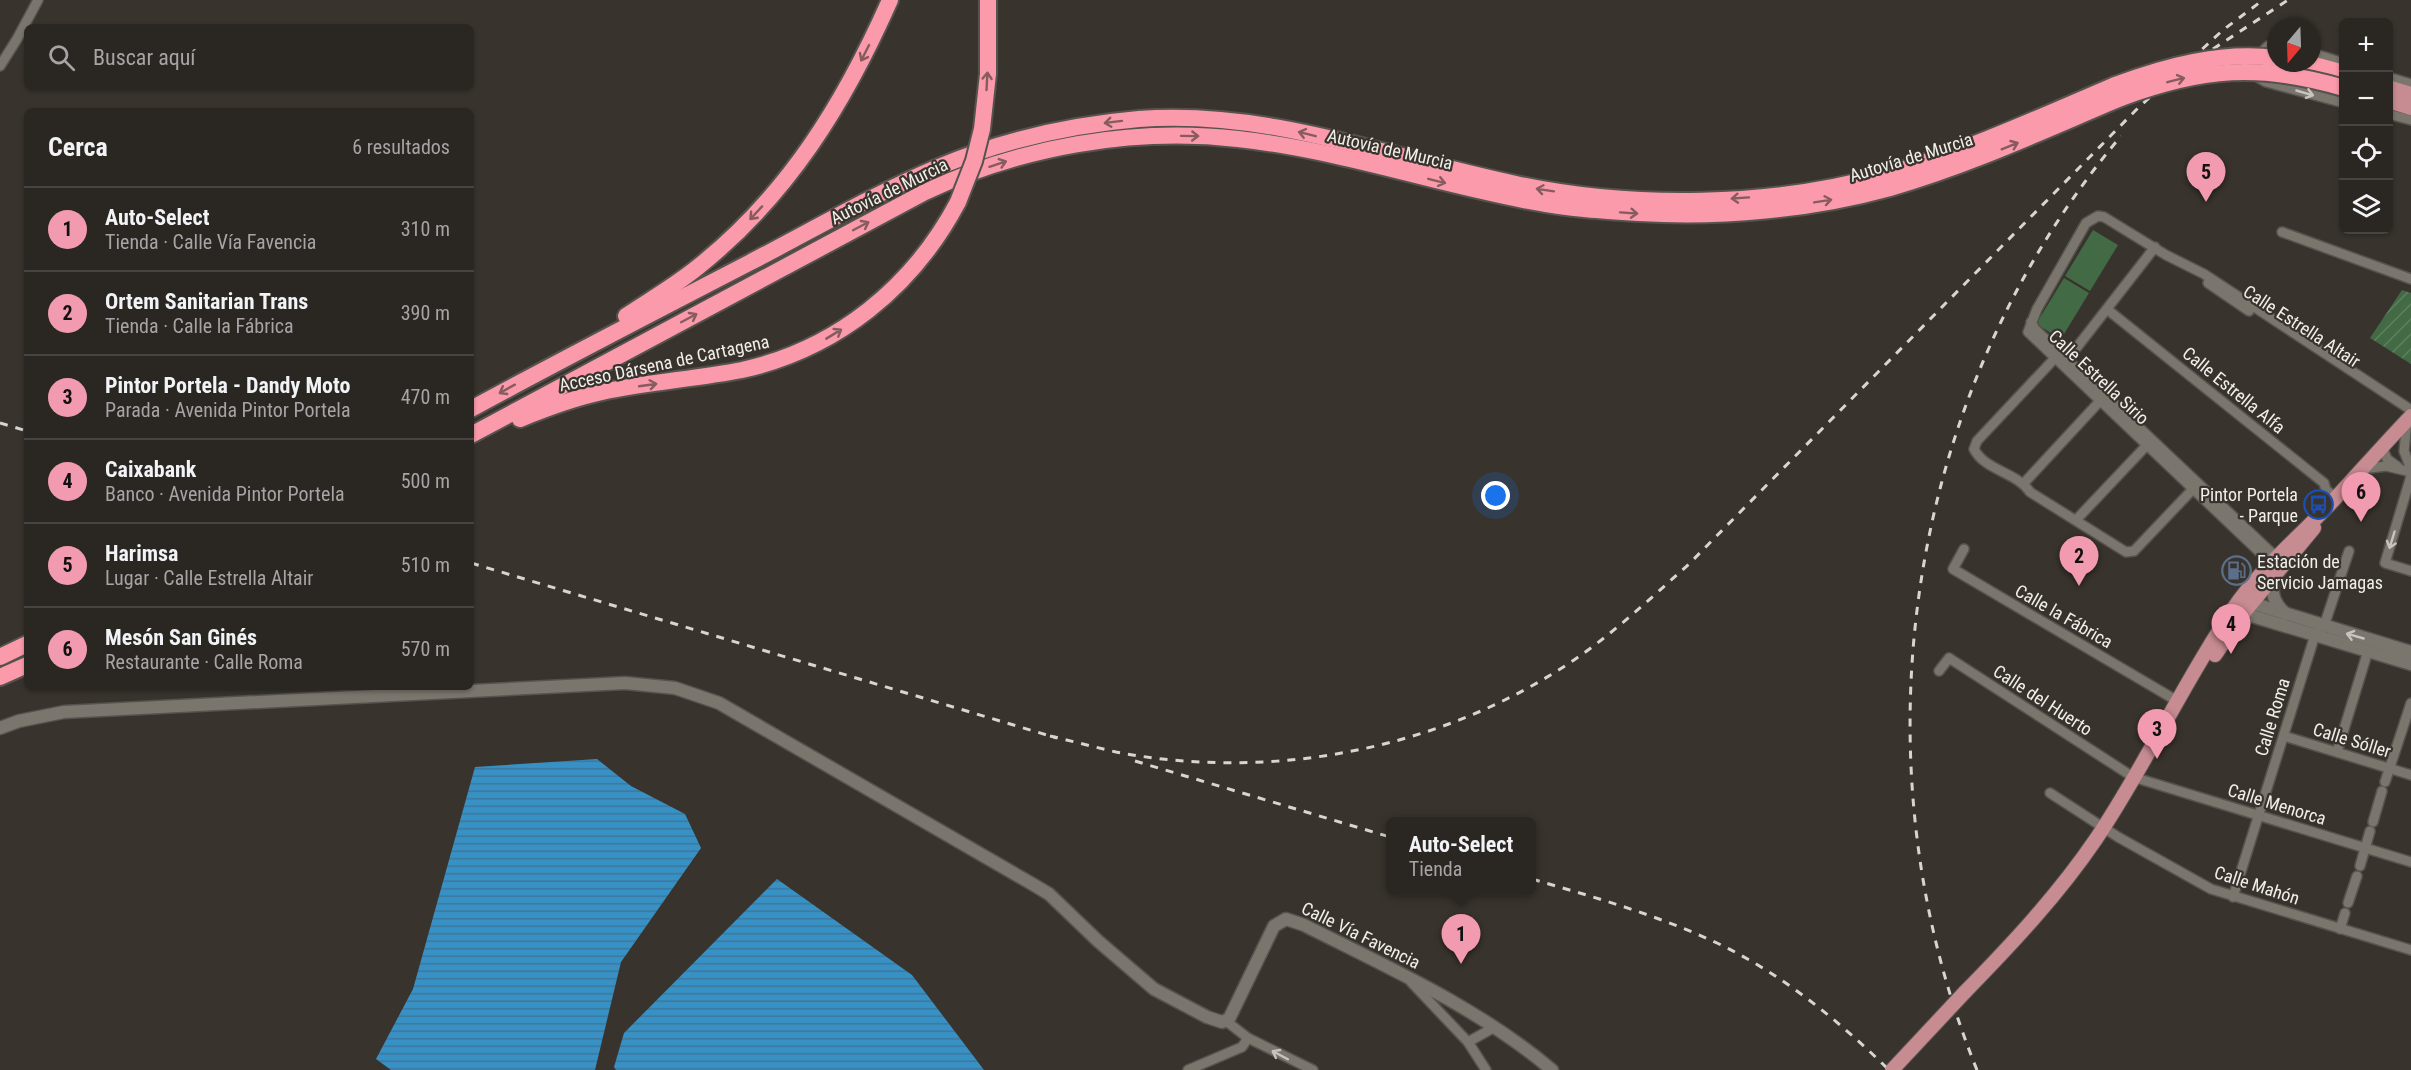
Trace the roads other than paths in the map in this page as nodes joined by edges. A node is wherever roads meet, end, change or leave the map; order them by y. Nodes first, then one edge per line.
1 (38, 0) edge
2 (890, 0) edge
3 (989, 0) edge
4 (26, 24) edge
5 (24, 27) edge
6 (2267, 47) edge
7 (2321, 56) edge
8 (2267, 58) edge
9 (2339, 62) edge
10 (0, 66) edge
11 (2321, 67) edge
12 (2339, 72) edge
13 (2393, 79) edge
14 (2411, 84) edge
15 (2339, 87) edge
16 (2393, 89) edge
17 (2411, 94) edge
18 (2339, 102) edge
19 (2393, 103) edge
20 (2411, 108) edge
21 (2393, 115) edge
22 (2411, 120) edge
23 (1382, 160) junction
24 (2282, 232) dead end
25 (2155, 247) junction
26 (2411, 279) edge
27 (2108, 310) junction
28 (2031, 322) junction
29 (2055, 358) junction
30 (2067, 360) junction
31 (544, 369) junction
32 (2100, 401) junction
33 (474, 407) edge
34 (2410, 416) edge
35 (474, 433) edge
36 (474, 434) edge
37 (2385, 444) junction
38 (2147, 445) junction
39 (2404, 451) junction
40 (2360, 470) junction
41 (2409, 472) edge
42 (2024, 483) junction
43 (2193, 489) junction
44 (2333, 501) junction
45 (2076, 520) junction
46 (1964, 549) dead end
47 (2349, 551) dead end
48 (2274, 565) junction
49 (2411, 572) edge
50 (2247, 607) junction
51 (2287, 614) junction
52 (2319, 630) junction
53 (24, 645) edge
54 (2210, 646) junction
55 (2368, 651) junction
56 (2411, 652) edge
57 (0, 657) edge
58 (2411, 664) edge
59 (24, 666) edge
60 (1939, 670) dead end
61 (0, 677) edge
62 (2179, 702) junction
63 (2411, 704) edge
64 (0, 728) edge
65 (2284, 736) junction
66 (2337, 752) junction
67 (2390, 768) junction
68 (2411, 775) edge
69 (2133, 777) junction
70 (2050, 793) dead end
71 (2258, 815) junction
72 (2104, 828) junction
73 (2365, 848) junction
74 (2411, 862) edge
75 (2360, 866) dead end
76 (2357, 876) dead end
77 (2234, 897) junction
78 (2348, 903) dead end
79 (2345, 913) dead end
80 (2340, 929) junction
81 (2411, 950) edge
82 (1405, 976) junction
83 (1226, 1021) junction
84 (1493, 1028) junction
85 (1248, 1038) junction
86 (1468, 1042) junction
87 (1188, 1070) edge
88 (1313, 1070) edge
89 (1486, 1070) edge
90 (1552, 1070) edge
91 (1892, 1070) edge

1 - 4 street
2 -> 31 highway, Acceso Dársena de Cartagena
36 -> 3 highway, Acceso Dársena de Cartagena, bridge
5 - 10 street
6 -> 18 street
7 - 9 street
8 -> 23 highway, Autovía de Murcia, bridge
11 - 12 highway
13 - 14 street
23 -> 15 highway, Autovía de Murcia, bridge
16 - 17 main road
19 - 20 main road
21 - 22 street
23 -> 31 highway, Autovía de Murcia
35 -> 23 highway, Autovía de Murcia
24 - 26 street
25 - 27 street
25 - 28 street, Calle Estrella Altair
25 - 34 street, Calle Estrella Altair
27 - 30 street
27 - 44 street, Calle Estrella Alfa
28 - 29 street, Calle Estrella Sirio
28 - 30 street, Calle Estrella Sirio
29 - 32 street, Calle Estrella Sirio
29 - 42 street
30 - 48 street, Calle Estrella Sirio
31 -> 33 highway, Autovía de Murcia
32 - 38 street, Calle Estrella Sirio
32 - 42 street
34 - 37 main road
34 - 39 street
37 - 39 street
37 - 40 main road
37 - 41 street
38 - 43 street, Calle Estrella Sirio
38 - 45 street
39 - 41 street
40 - 41 street
40 - 44 main road
41 -> 49 street
42 - 45 street
43 - 45 street
43 - 48 street, Calle Estrella Sirio
44 - 48 main road
46 - 62 street, Calle la Fábrica
47 - 52 street, Calle Roma
48 - 50 main road
48 - 51 main road
48 - 54 main road
50 - 51 main road
50 - 52 main road
50 - 54 main road
50 - 62 main road
51 - 52 main road
52 - 55 main road
56 -> 52 main road
52 - 65 street, Calle Roma
53 - 57 highway
54 - 62 main road
55 - 58 main road
55 - 66 street
59 - 61 highway
60 - 69 street, Calle del Huerto
62 - 69 main road
63 - 67 street
64 - 83 main road
65 - 66 street, Calle Sóller
65 - 71 street, Calle Roma
66 - 67 street, Calle Sóller
67 - 68 street, Calle Sóller
67 - 73 street
69 - 71 street, Calle Menorca
69 - 72 main road
70 - 72 street, Calle Mahón
71 - 73 street, Calle Menorca
71 - 77 street, Calle Roma
72 - 77 street, Calle Mahón
72 - 91 main road, bridge
73 - 74 street, Calle Menorca
73 - 75 street
76 - 78 street
77 - 80 street, Calle Mahón
79 - 80 street
80 - 81 street, Calle Mahón
82 - 83 main road, Calle Vía Favencia
82 - 84 main road, Calle Vía Favencia
82 - 86 street
83 - 85 street
84 - 86 street
84 - 90 main road, Calle Vía Favencia
85 - 87 street
88 -> 85 street
86 - 89 street

